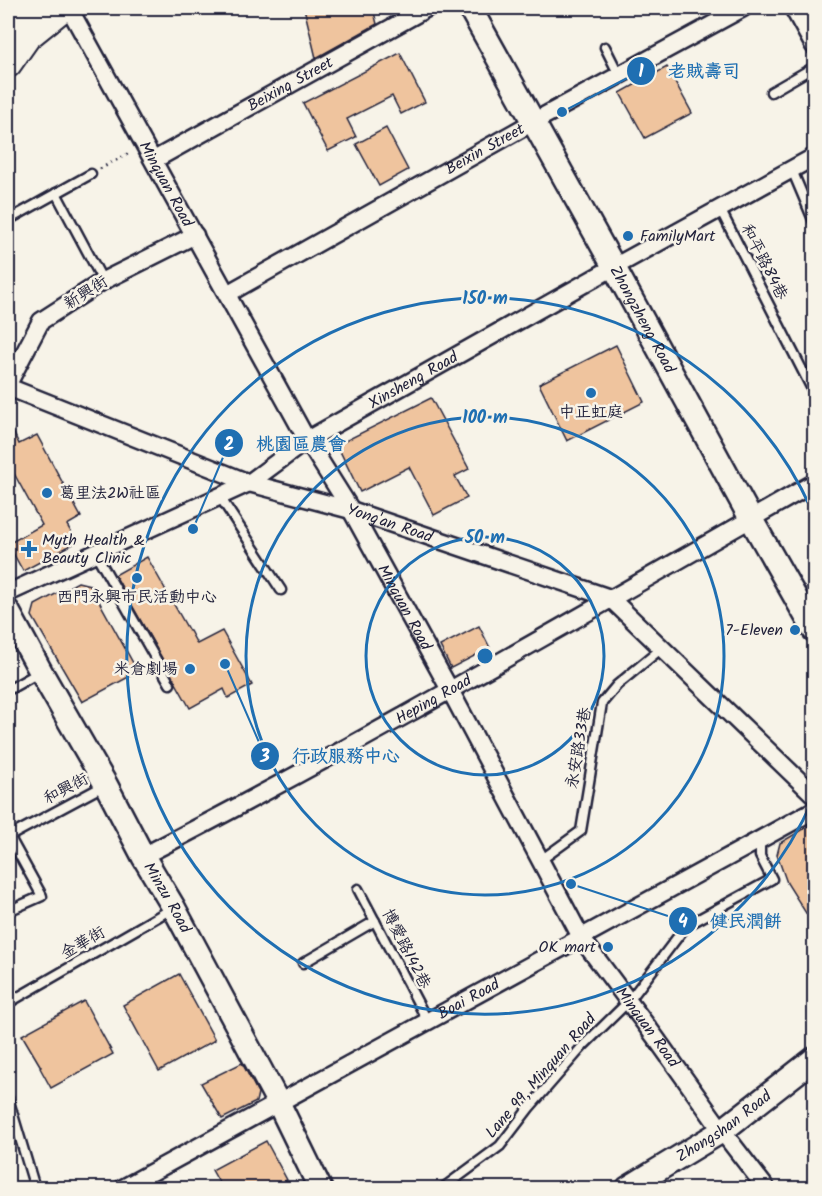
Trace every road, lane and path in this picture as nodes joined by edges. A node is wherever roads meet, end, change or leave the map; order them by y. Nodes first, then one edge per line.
1 (29, 8) edge
2 (63, 8) edge
3 (69, 8) edge
4 (427, 8) edge
5 (470, 8) edge
6 (742, 8) edge
7 (793, 8) edge
8 (8, 29) edge
9 (814, 46) edge
10 (605, 48) dead end
11 (8, 64) edge
12 (814, 67) edge
13 (619, 75) junction
14 (771, 92) dead end
15 (533, 122) junction
16 (145, 144) junction
17 (814, 158) edge
18 (154, 160) junction
19 (792, 170) junction
20 (91, 174) joint
21 (57, 193) junction
22 (720, 209) junction
23 (8, 220) edge
24 (814, 222) edge
25 (195, 235) junction
26 (614, 267) junction
27 (103, 281) junction
28 (227, 294) junction
29 (8, 385) edge
30 (814, 393) edge
31 (307, 440) junction
32 (249, 483) junction
33 (814, 483) edge
34 (220, 496) junction
35 (351, 510) junction
36 (751, 519) junction
37 (96, 554) junction
38 (281, 590) dead end
39 (8, 593) edge
40 (610, 598) junction
41 (8, 611) edge
42 (814, 630) edge
43 (662, 648) junction
44 (41, 672) junction
45 (170, 684) dead end
46 (8, 690) edge
47 (450, 690) junction
48 (106, 785) junction
49 (814, 793) edge
50 (814, 810) edge
51 (8, 837) edge
52 (760, 840) junction
53 (143, 856) junction
54 (541, 860) junction
55 (358, 889) dead end
56 (174, 908) junction
57 (8, 911) edge
58 (375, 921) junction
59 (582, 939) junction
60 (303, 963) dead end
61 (629, 1001) junction
62 (8, 1003) edge
63 (428, 1023) junction
64 (814, 1059) edge
65 (8, 1098) edge
66 (279, 1104) junction
67 (722, 1131) junction
68 (35, 1188) edge
69 (123, 1188) edge
70 (320, 1188) edge
71 (443, 1188) edge
72 (628, 1188) edge
73 (766, 1188) edge

1 - 8 main road
2 - 11 main road
3 - 16 street, Minquan Road
4 - 18 street, Beixing Street
5 - 15 main road, Zhongzheng Road
6 - 13 street, Beixin Street
7 - 9 street
10 - 13 lane
12 - 14 lane
13 - 15 street, Beixin Street
15 - 26 main road, Zhongzheng Road
15 - 28 street, Beixin Street
16 - 18 street, Minquan Road
16 - 20 path
17 - 19 street, Xinsheng Road
18 - 25 street, Minquan Road
19 - 22 street, Xinsheng Road
19 - 24 lane
20 - 21 lane
21 - 23 lane
21 - 27 lane
22 - 26 street, Xinsheng Road
22 - 30 lane, 和平路84巷
25 - 27 street, 新興街
25 - 28 street, Minquan Road
26 - 31 street, Xinsheng Road
26 - 36 main road, Zhongzheng Road
27 - 29 street, 新興街
28 - 31 street, Minquan Road
29 - 32 street, Yong'an Road
31 - 32 street, Xinsheng Road
31 - 35 street, Minquan Road
32 - 34 street, Xinsheng Road
32 - 35 street, Yong'an Road
33 - 36 street, Heping Road
34 - 37 street, Xinsheng Road
34 - 38 lane
35 - 40 street, Yong'an Road
35 - 47 street, Minquan Road
36 - 40 street, Heping Road
36 - 42 main road, Zhongzheng Road
37 - 39 street, Xinsheng Road
37 - 45 lane
40 - 43 street, Yong'an Road
40 - 47 street, Heping Road
41 - 44 main road, Minzu Road
43 - 49 street, Yong'an Road
43 - 54 lane, 永安路33巷
44 - 46 lane
44 - 48 main road, Minzu Road
47 - 53 street, Heping Road
47 - 54 street, Minquan Road
48 - 51 lane, 和興街
48 - 53 main road, Minzu Road
50 - 52 street, Boai Road
51 - 57 lane
52 - 59 street, Boai Road
52 - 61 lane, Lane 99, Minquan Road
53 - 56 main road, Minzu Road
54 - 59 street, Minquan Road
55 - 58 lane, 博愛路142巷
56 - 62 lane, 金華街
56 - 66 main road, Minzu Road
58 - 60 lane
58 - 63 lane, 博愛路142巷
59 - 61 street, Minquan Road
59 - 63 street, Boai Road
61 - 67 street, Minquan Road
61 - 71 lane, Lane 99, Minquan Road
63 - 66 street, Boai Road
64 - 67 main road, Zhongshan Road
65 - 68 lane
66 - 69 street, Boai Road
66 - 70 main road, Minzu Road
67 - 72 main road, Zhongshan Road
67 - 73 street, Minquan Road

